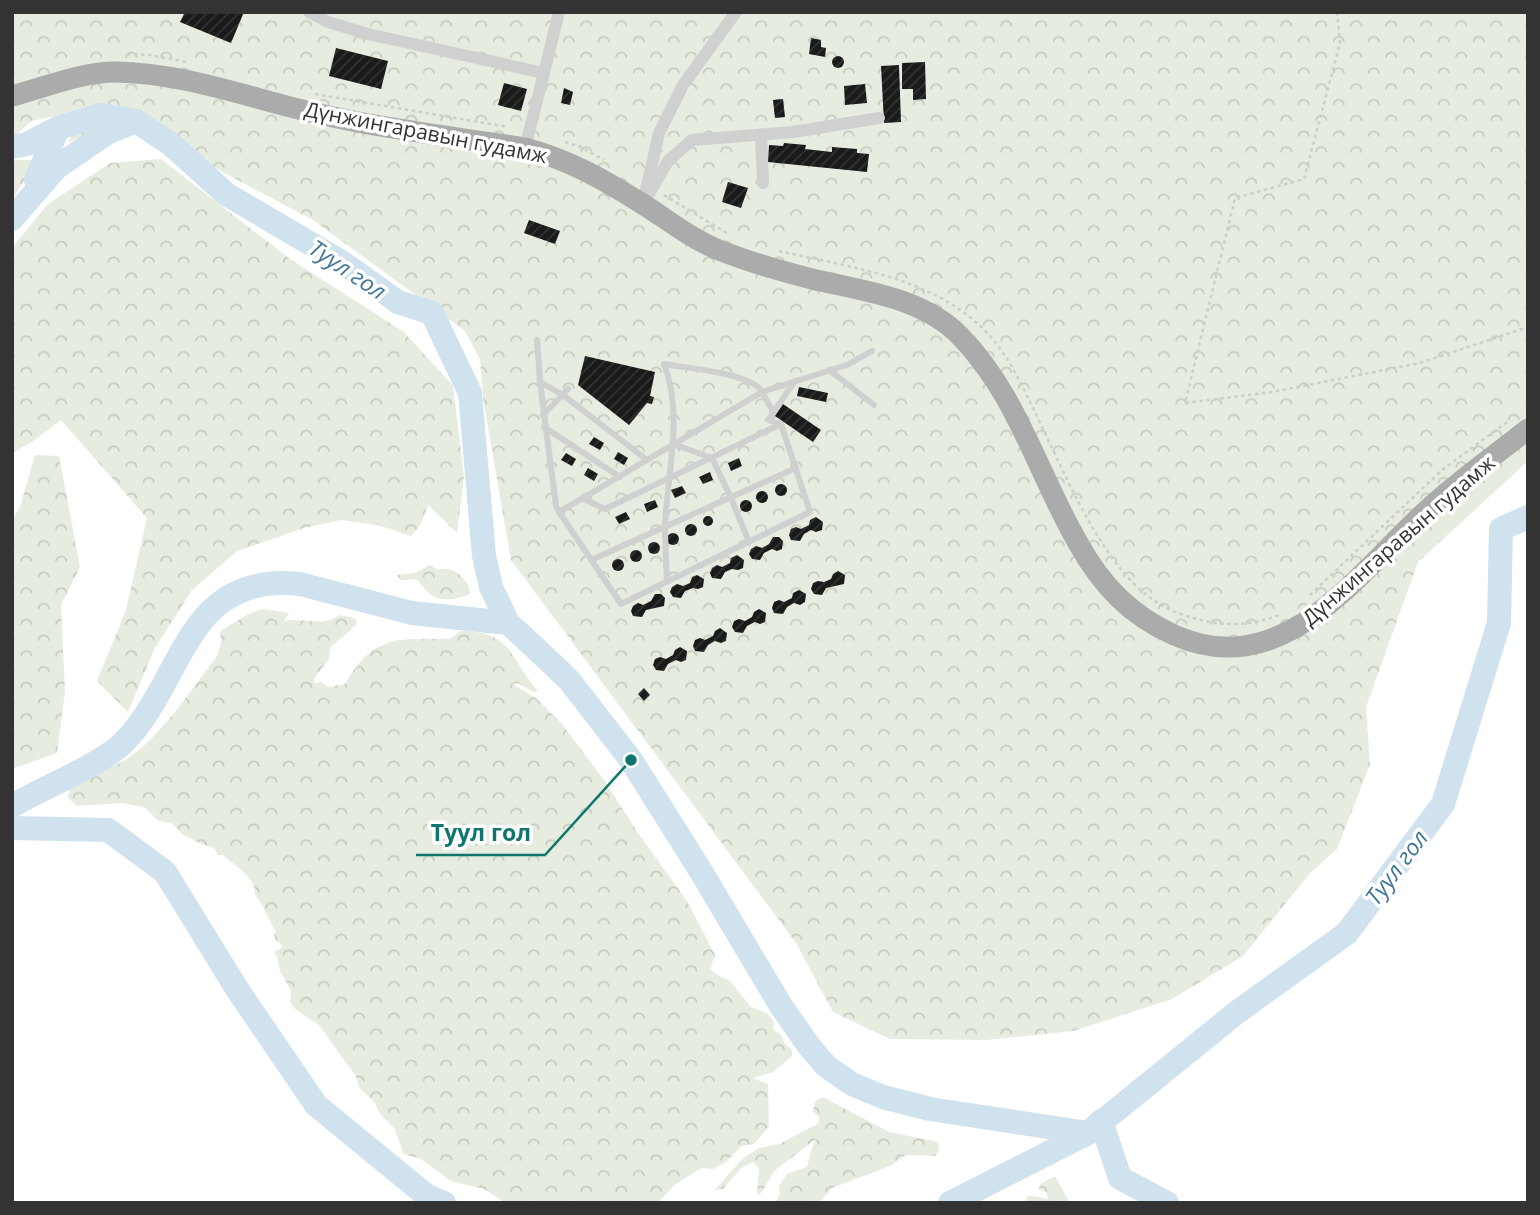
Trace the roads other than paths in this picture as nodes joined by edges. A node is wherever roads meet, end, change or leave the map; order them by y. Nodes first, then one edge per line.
1 (309, 12) edge
2 (559, 12) edge
3 (736, 12) edge
4 (544, 73) junction
5 (12, 96) edge
6 (879, 118) dead end
7 (761, 135) junction
8 (528, 140) junction
9 (763, 183) dead end
10 (647, 196) junction
11 (537, 340) dead end
12 (872, 351) dead end
13 (829, 370) junction
14 (795, 381) junction
15 (540, 382) junction
16 (568, 389) dead end
17 (762, 392) junction
18 (563, 395) junction
19 (874, 405) dead end
20 (773, 412) junction
21 (543, 415) junction
22 (1522, 423) edge
23 (781, 424) junction
24 (544, 427) junction
25 (673, 444) junction
26 (712, 458) junction
27 (647, 460) junction
28 (796, 468) junction
29 (620, 477) junction
30 (668, 480) junction
31 (582, 498) junction
32 (732, 498) junction
33 (559, 512) junction
34 (665, 528) junction
35 (749, 542) junction
36 (591, 560) junction
37 (667, 580) junction

1 - 4 street
2 - 4 street
3 - 10 street
4 - 8 street
5 - 8 main road, Дүнжингаравын гудамж
6 - 7 street
7 - 9 street
7 - 10 street
8 - 10 main road, Дүнжингаравын гудамж
10 - 22 main road, Дүнжингаравын гудамж
11 - 15 lane
12 - 13 lane
13 - 14 lane
13 - 19 lane
14 - 17 lane
14 - 20 lane
15 - 18 lane
15 - 21 lane
16 - 18 lane
17 - 20 lane
17 - 25 lane
17 - 25 lane
18 - 21 lane
18 - 27 lane
20 - 23 lane
21 - 24 lane
23 - 26 lane
23 - 28 lane
24 - 29 lane
24 - 33 lane
25 - 26 lane
25 - 27 lane
25 - 30 lane
26 - 30 lane
26 - 32 lane
27 - 29 lane
28 - 32 lane
28 - 35 lane
29 - 31 lane
30 - 31 lane
30 - 34 lane
31 - 33 lane
32 - 34 lane
32 - 35 lane
33 - 36 lane
34 - 36 lane
34 - 37 lane
35 - 37 lane
36 - 37 lane

